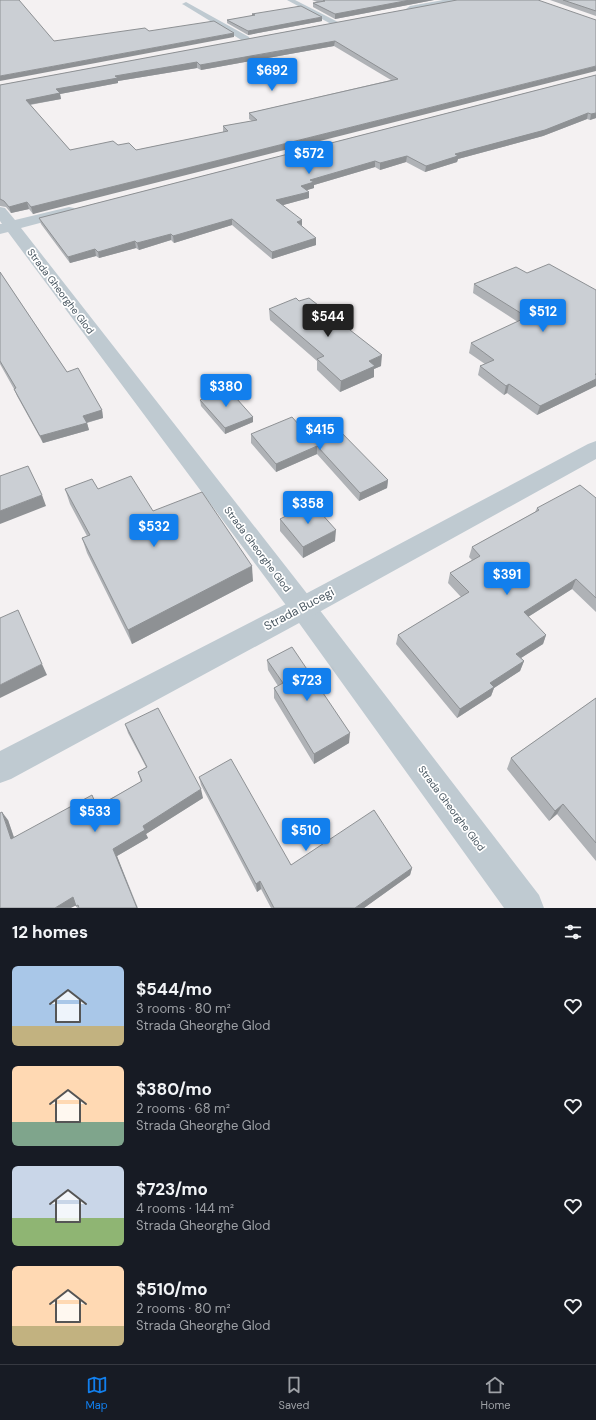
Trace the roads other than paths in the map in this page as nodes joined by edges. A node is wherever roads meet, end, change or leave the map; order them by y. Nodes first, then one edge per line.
1 (290, 0) edge
2 (456, 0) edge
3 (186, 4) dead end
4 (404, 10) edge
5 (340, 22) joint
6 (321, 25) edge
7 (250, 39) joint
8 (231, 42) edge
9 (81, 208) edge
10 (4, 222) edge
11 (596, 449) edge
12 (303, 608) junction
13 (0, 768) edge
14 (526, 908) edge

1 - 5 lane
2 - 4 street
3 - 7 lane
5 - 6 street
7 - 8 street
9 - 10 street
10 - 12 street, Strada Gheorghe Glod
11 - 12 street, Strada Bucegi
12 - 13 street, Strada Bucegi
12 - 14 street, Strada Gheorghe Glod

